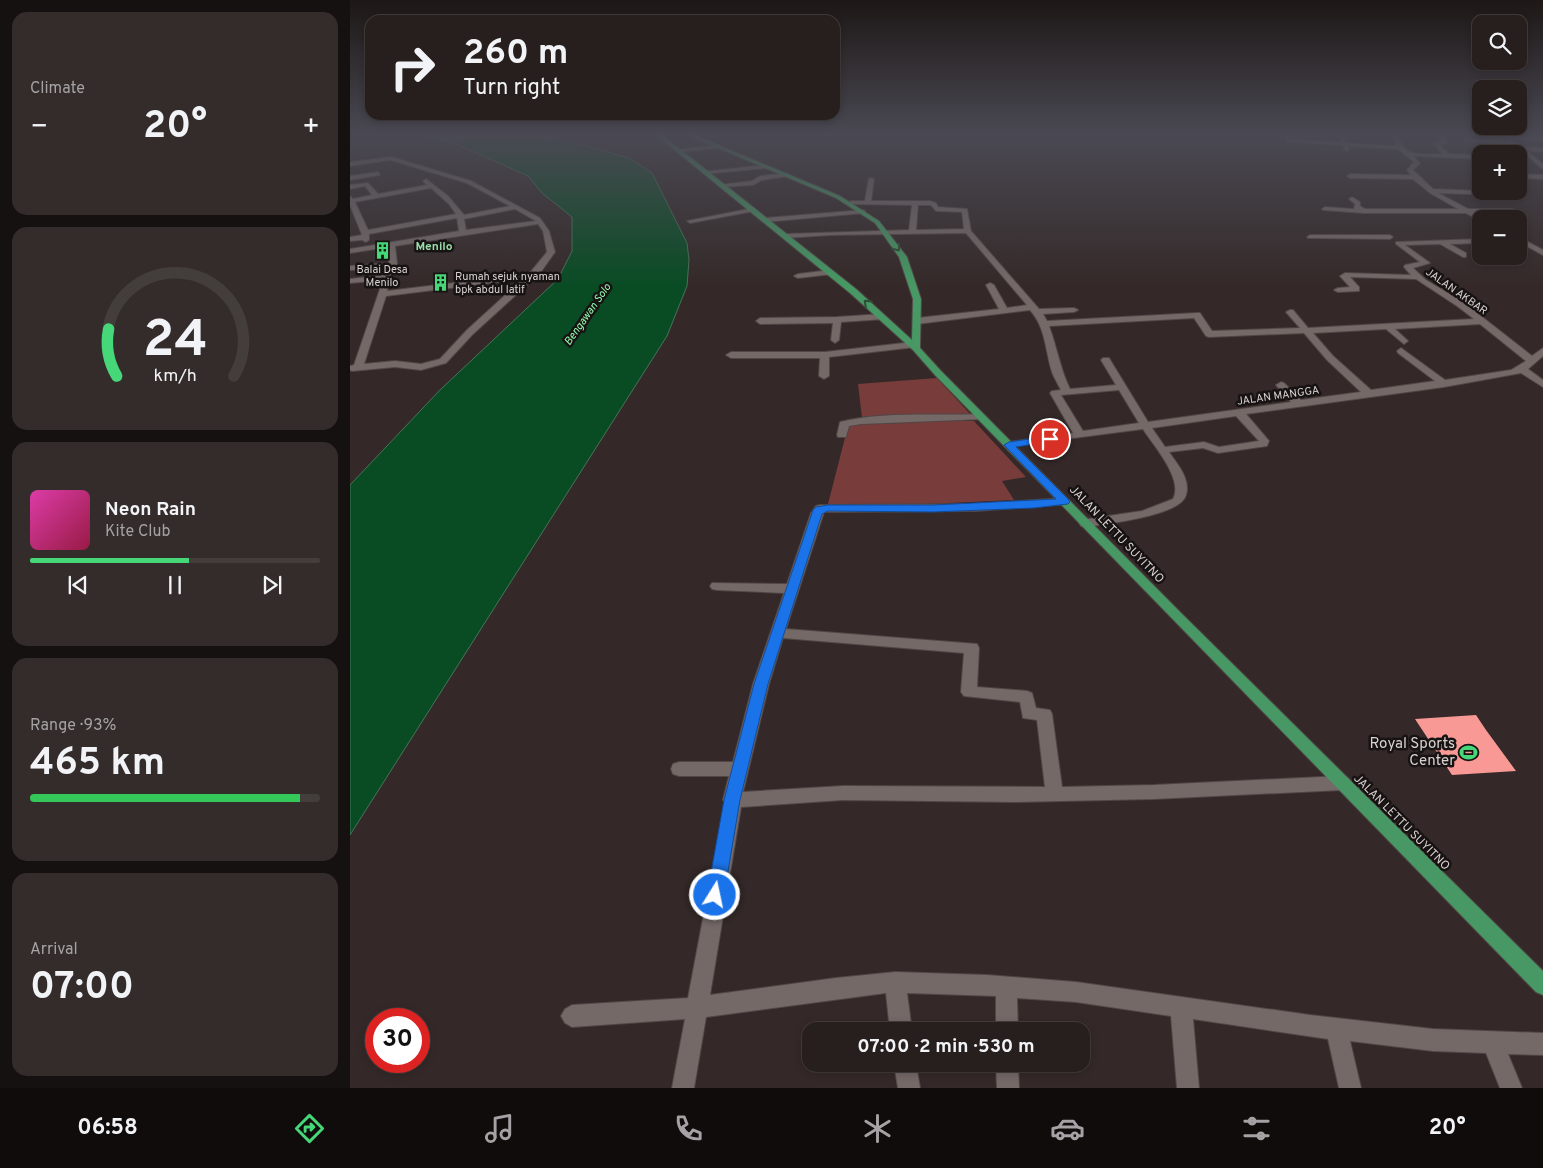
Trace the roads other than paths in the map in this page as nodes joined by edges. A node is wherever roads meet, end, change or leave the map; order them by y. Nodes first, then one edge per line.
1 (367, 185) edge
2 (422, 185) edge
3 (431, 185) edge
4 (474, 185) edge
5 (722, 185) joint
6 (726, 185) edge
7 (809, 185) edge
8 (870, 185) edge
9 (1425, 185) edge
10 (1433, 191) junction
11 (1472, 192) edge
12 (376, 196) junction
13 (1352, 199) dead end
14 (350, 200) edge
15 (868, 202) junction
16 (886, 203) junction
17 (915, 203) junction
18 (851, 204) junction
19 (832, 206) dead end
20 (517, 207) junction
21 (1325, 209) dead end
22 (753, 210) junction
23 (1364, 210) junction
24 (862, 211) junction
25 (1470, 212) joint
26 (354, 216) edge
27 (461, 216) junction
28 (765, 220) junction
29 (690, 221) dead end
30 (541, 222) junction
31 (1379, 229) dead end
32 (968, 231) junction
33 (463, 232) junction
34 (885, 232) junction
35 (912, 232) junction
36 (366, 235) junction
37 (785, 236) junction
38 (1310, 237) dead end
39 (1390, 237) junction
40 (350, 240) edge
41 (1527, 240) edge
42 (1472, 241) edge
43 (1543, 241) edge
44 (1442, 242) junction
45 (1398, 243) junction
46 (1527, 243) edge
47 (392, 244) junction
48 (368, 248) junction
49 (350, 250) edge
50 (1543, 252) edge
51 (1464, 255) dead end
52 (392, 265) junction
53 (350, 268) edge
54 (830, 272) junction
55 (532, 276) junction
56 (798, 276) dead end
57 (1417, 276) junction
58 (388, 277) junction
59 (350, 281) edge
60 (990, 285) dead end
61 (1338, 290) dead end
62 (383, 294) junction
63 (1035, 310) junction
64 (1074, 310) dead end
65 (1005, 311) junction
66 (1290, 312) dead end
67 (882, 317) junction
68 (838, 320) junction
69 (760, 321) dead end
70 (917, 321) junction
71 (1482, 321) junction
72 (1045, 324) junction
73 (1387, 326) junction
74 (916, 331) junction
75 (1308, 331) junction
76 (899, 332) junction
77 (835, 340) dead end
78 (1404, 340) dead end
79 (915, 346) junction
80 (1401, 351) dead end
81 (1543, 352) edge
82 (730, 355) dead end
83 (825, 355) junction
84 (1106, 360) dead end
85 (1532, 361) junction
86 (354, 368) edge
87 (1522, 369) junction
88 (824, 376) dead end
89 (1444, 384) junction
90 (1543, 384) edge
91 (1282, 385) dead end
92 (1122, 387) junction
93 (1067, 392) junction
94 (1369, 394) junction
95 (1299, 404) junction
96 (1239, 413) junction
97 (980, 417) junction
98 (1145, 425) junction
99 (842, 434) dead end
100 (1079, 434) junction
101 (1009, 445) junction
102 (1163, 450) junction
103 (1065, 502) junction
104 (1086, 523) junction
105 (717, 586) dead end
106 (793, 589) junction
107 (778, 633) junction
108 (679, 769) dead end
109 (739, 769) junction
110 (1342, 783) junction
111 (1054, 794) junction
112 (732, 800) junction
113 (895, 982) junction
114 (1543, 985) edge
115 (1006, 987) junction
116 (695, 1008) junction
117 (1181, 1008) junction
118 (572, 1016) dead end
119 (900, 1022) edge
120 (1007, 1022) edge
121 (1337, 1029) junction
122 (1492, 1042) junction
123 (1543, 1044) edge
124 (907, 1072) edge
125 (1007, 1072) edge
126 (683, 1088) edge
127 (909, 1088) edge
128 (1008, 1088) edge
129 (1188, 1088) edge
130 (1350, 1088) edge
131 (1511, 1088) edge

1 - 12 street
2 - 12 street
3 - 27 street
4 - 20 street
5 - 6 street
5 - 22 main road, JALAN LETTU SUYITNO
7 - 18 main road
8 - 15 street
9 - 10 street
10 - 11 street
10 - 25 street
12 - 14 street
13 - 23 street
14 - 26 street
15 - 16 street
15 - 18 street
16 - 17 street
16 - 24 street
17 - 32 street
17 - 35 street
18 - 19 street
18 - 24 main road
20 - 27 street
20 - 30 street
21 - 23 street
22 - 28 main road, JALAN LETTU SUYITNO
22 - 29 street
23 - 25 street
24 - 28 street
24 - 34 main road
26 - 36 street
27 - 33 street
27 - 36 street
28 - 37 main road, JALAN LETTU SUYITNO
30 - 33 street
30 - 55 street
31 - 39 street
32 - 35 street
32 - 63 street
33 - 47 street
34 - 35 street
34 - 37 street
34 -> 70 main road
36 - 40 street
36 - 48 street
37 - 54 main road, JALAN LETTU SUYITNO
38 - 39 street
39 - 45 street
41 - 43 street
42 - 44 street
44 - 45 street
44 - 51 street
45 - 57 street, JALAN AKBAR
46 - 50 street
47 - 48 street
47 - 52 street
48 - 49 street
52 - 53 street
52 - 58 street
54 - 56 street
67 -> 54 main road, JALAN LETTU SUYITNO
55 - 62 street
55 - 86 street
57 - 61 street
57 - 71 street, JALAN AKBAR
58 - 59 street
58 - 62 street
60 - 65 street
62 - 86 street
63 - 64 street
63 - 65 street
63 - 72 street
65 - 70 street
66 - 75 street
67 - 68 street
67 - 76 main road, JALAN LETTU SUYITNO
68 - 69 street
68 - 77 street
70 - 74 main road
71 - 73 street
71 - 85 street, JALAN AKBAR
72 - 75 street
72 - 93 street
73 - 75 street
73 - 78 street
74 - 76 main road
74 - 79 main road
75 - 94 street
76 - 79 main road, JALAN LETTU SUYITNO
79 - 83 street
79 - 97 main road, JALAN LETTU SUYITNO
80 - 89 street
81 - 85 street, JALAN MANGGA
82 - 83 street
83 - 88 street
84 - 92 street
85 - 87 street, JALAN MANGGA
87 - 89 street, JALAN MANGGA
87 - 90 street
89 - 94 street, JALAN MANGGA
91 - 95 street
92 - 93 street
92 - 98 street
93 - 100 street
94 - 95 street, JALAN MANGGA
95 - 96 street, JALAN MANGGA
96 - 98 street, JALAN MANGGA
96 - 102 street
97 - 99 street
97 - 101 main road, JALAN LETTU SUYITNO
98 - 100 street, JALAN MANGGA
98 - 102 street
100 - 101 street, JALAN MANGGA
101 - 103 main road, JALAN LETTU SUYITNO
102 - 104 street
103 - 104 main road, JALAN LETTU SUYITNO
103 - 106 street
104 - 110 main road, JALAN LETTU SUYITNO
105 - 106 street
106 - 107 street
107 - 109 street
107 - 111 street
108 - 109 street
109 - 112 street
110 - 111 street
110 - 114 main road, JALAN LETTU SUYITNO
111 - 112 street
112 - 116 street
113 - 115 street
113 - 116 street
113 - 119 street
115 - 117 street
115 - 120 street
116 - 118 street
116 - 126 street
117 - 121 street
117 - 129 street
121 - 122 street
121 - 130 street
122 - 123 street
122 - 131 street
124 - 127 street
125 - 128 street

